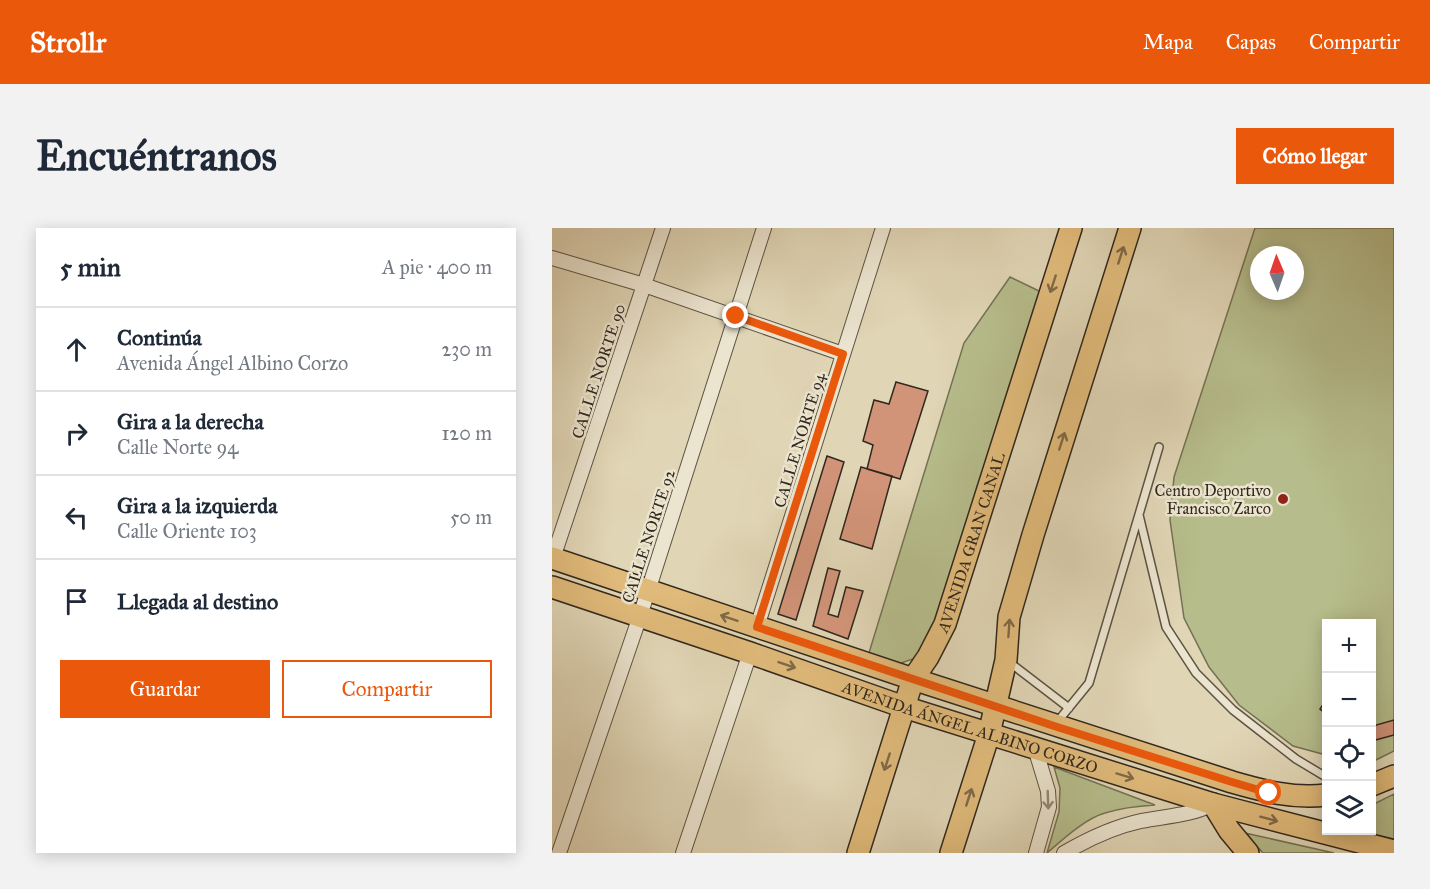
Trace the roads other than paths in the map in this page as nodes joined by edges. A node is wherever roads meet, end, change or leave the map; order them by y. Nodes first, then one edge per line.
1 (663, 228) edge
2 (764, 228) edge
3 (883, 228) edge
4 (1071, 228) edge
5 (1130, 228) edge
6 (552, 258) edge
7 (644, 285) junction
8 (736, 316) junction
9 (843, 354) junction
10 (1159, 447) dead end
11 (1139, 515) junction
12 (553, 558) edge
13 (552, 587) edge
14 (648, 591) junction
15 (640, 616) junction
16 (757, 627) junction
17 (750, 653) junction
18 (1006, 660) junction
19 (913, 679) junction
20 (996, 706) junction
21 (904, 707) junction
22 (1069, 708) junction
23 (1054, 726) junction
24 (989, 734) junction
25 (1035, 748) junction
26 (1322, 775) edge
27 (1394, 776) edge
28 (1376, 783) edge
29 (1322, 795) edge
30 (1212, 804) junction
31 (1394, 851) edge
32 (560, 853) edge
33 (683, 853) edge
34 (858, 853) edge
35 (951, 853) edge
36 (1036, 853) edge
37 (1064, 853) edge
38 (1248, 853) edge

1 - 7 street, CALLE NORTE 90
2 - 8 street, CALLE NORTE 92
3 - 9 street, CALLE NORTE 94
4 -> 19 main road, AVENIDA GRAN CANAL
18 -> 5 main road
6 - 7 street
7 - 8 street
7 - 12 street, CALLE NORTE 90
8 - 9 street
8 - 14 street, CALLE NORTE 92
9 - 16 street, CALLE NORTE 94
10 - 11 lane
11 - 22 lane
11 - 26 lane
12 - 14 main road, AVENIDA ÁNGEL ALBINO CORZO
13 - 15 main road, AVENIDA ÁNGEL ALBINO CORZO
14 - 15 street, CALLE NORTE 92
16 -> 14 main road, AVENIDA ÁNGEL ALBINO CORZO
15 - 17 main road, AVENIDA ÁNGEL ALBINO CORZO
15 - 32 street, CALLE NORTE 92
16 - 19 main road, AVENIDA ÁNGEL ALBINO CORZO
17 -> 21 main road, AVENIDA ÁNGEL ALBINO CORZO
17 - 33 street
18 - 20 main road
18 - 22 lane
19 - 20 main road, AVENIDA ÁNGEL ALBINO CORZO
19 - 21 main road, AVENIDA GRAN CANAL
20 - 23 main road, AVENIDA ÁNGEL ALBINO CORZO
20 - 24 main road
21 - 24 main road, AVENIDA ÁNGEL ALBINO CORZO
21 -> 34 main road, AVENIDA GRAN CANAL
22 - 23 lane
23 - 29 main road, AVENIDA ÁNGEL ALBINO CORZO
24 - 25 main road, AVENIDA ÁNGEL ALBINO CORZO
35 -> 24 main road
25 -> 30 main road, AVENIDA ÁNGEL ALBINO CORZO
25 -> 36 street
27 - 28 main road
30 -> 31 main road, AVENIDA ÁNGEL ALBINO CORZO
30 - 37 street
30 - 38 main road

